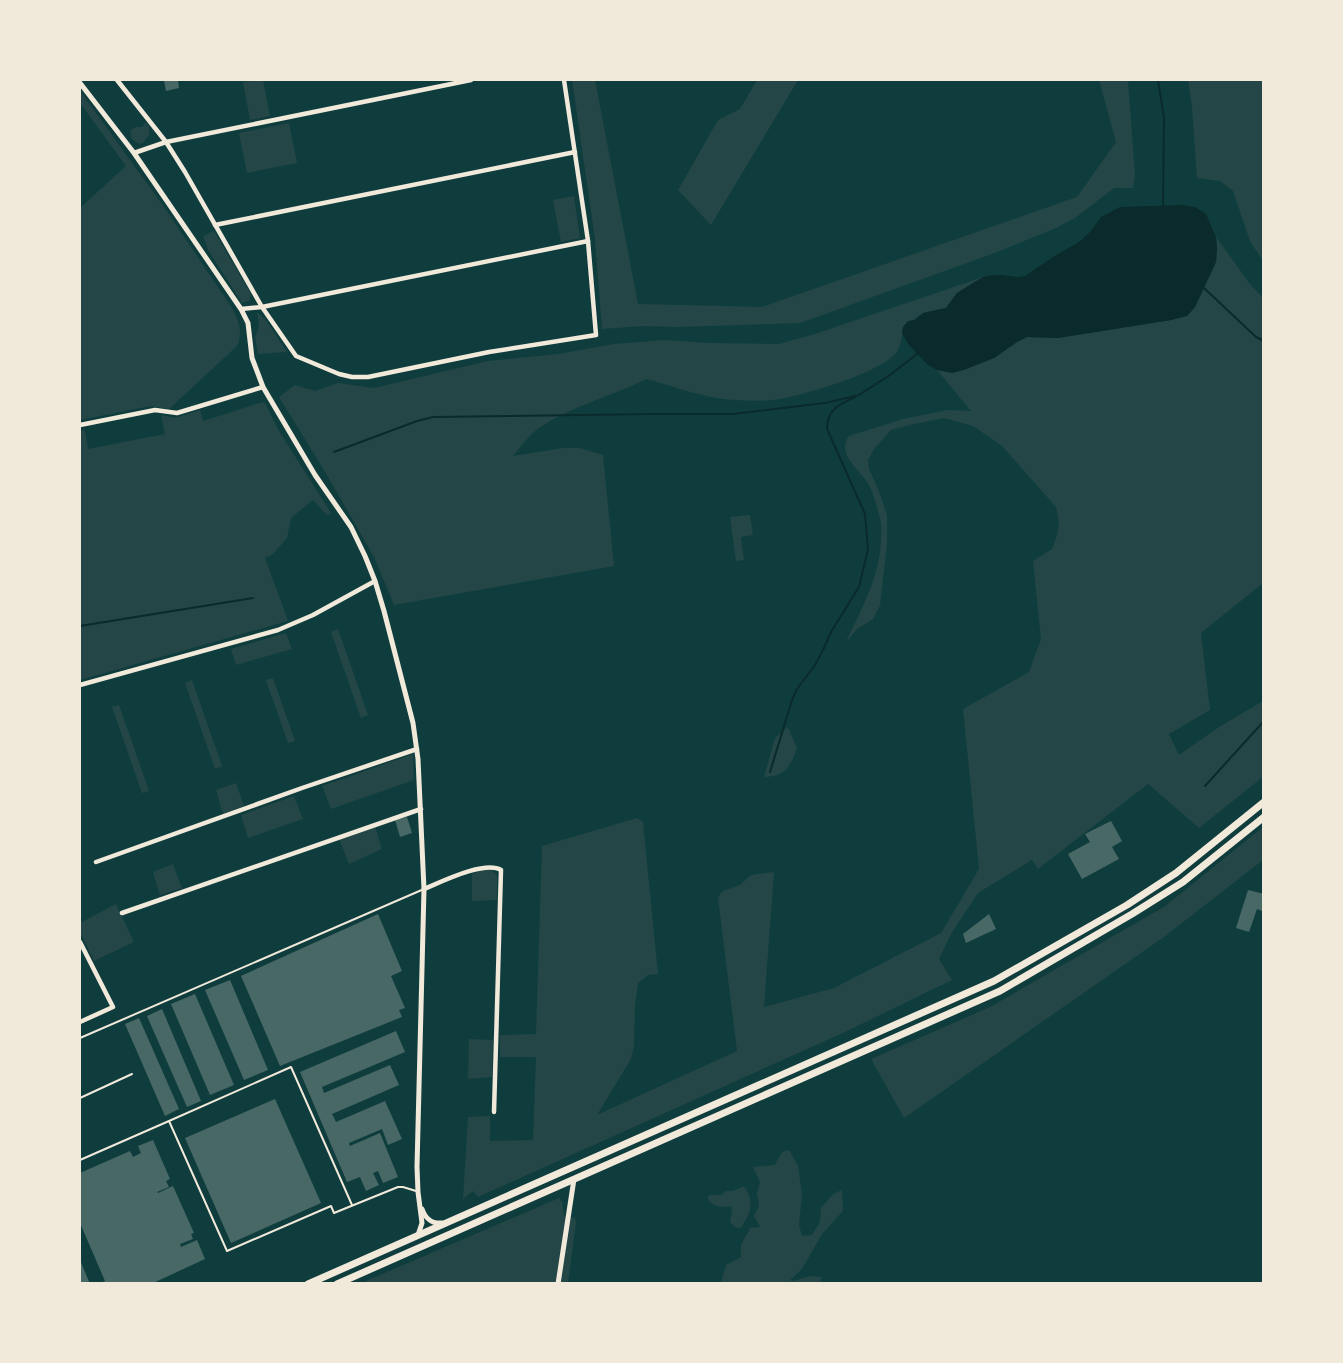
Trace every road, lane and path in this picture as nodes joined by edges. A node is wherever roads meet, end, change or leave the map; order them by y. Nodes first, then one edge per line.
1 (117, 80) edge
2 (471, 80) edge
3 (564, 80) edge
4 (80, 83) edge
5 (166, 142) junction
6 (575, 152) junction
7 (134, 153) junction
8 (215, 225) junction
9 (588, 241) junction
10 (262, 307) junction
11 (240, 309) junction
12 (263, 387) junction
13 (80, 425) edge
14 (375, 581) junction
15 (80, 685) edge
16 (417, 749) junction
17 (1263, 802) edge
18 (421, 809) junction
19 (1263, 817) edge
20 (96, 862) dead end
21 (424, 889) junction
22 (122, 913) dead end
23 (80, 942) edge
24 (80, 1022) edge
25 (80, 1038) edge
26 (132, 1074) dead end
27 (80, 1098) edge
28 (494, 1112) dead end
29 (169, 1121) junction
30 (80, 1160) edge
31 (574, 1179) junction
32 (418, 1192) junction
33 (352, 1205) junction
34 (420, 1205) junction
35 (451, 1221) junction
36 (417, 1236) junction
37 (308, 1284) edge
38 (337, 1284) edge
39 (558, 1284) edge

1 - 5 street
2 - 5 street
3 - 6 street
4 - 7 street
5 - 7 street
5 - 8 street
6 - 8 street
6 - 9 street
7 - 11 street
8 - 10 street
9 - 10 street
9 - 10 street
10 - 11 street
11 - 12 street
12 - 13 street
12 - 14 street
14 - 15 street
14 - 16 street
16 - 18 street
16 - 20 street
17 - 35 main road
18 - 21 street
18 - 22 street
19 - 31 main road
21 - 25 lane
21 - 28 street
21 - 32 street
23 - 24 street
26 - 27 lane
29 - 30 lane
29 - 33 lane
29 - 33 lane
31 - 38 main road
31 - 39 street
32 - 33 lane
32 - 34 street
34 - 35 street
34 - 36 street
35 - 36 main road
36 - 37 main road

